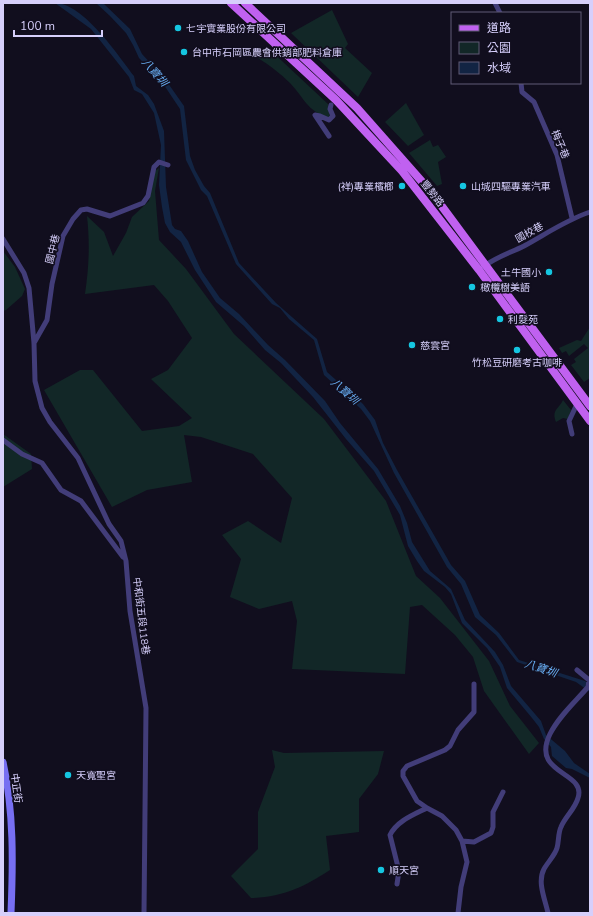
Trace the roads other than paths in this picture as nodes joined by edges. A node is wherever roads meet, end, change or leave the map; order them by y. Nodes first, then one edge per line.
1 (231, 3) edge
2 (245, 3) edge
3 (495, 3) edge
4 (500, 12) edge
5 (521, 84) edge
6 (331, 105) dead end
7 (329, 136) dead end
8 (168, 166) dead end
9 (590, 212) edge
10 (572, 218) junction
11 (3, 239) edge
12 (487, 264) junction
13 (479, 270) junction
14 (538, 334) junction
15 (531, 342) junction
16 (34, 343) junction
17 (577, 404) junction
18 (590, 406) edge
19 (590, 421) edge
20 (572, 434) dead end
21 (3, 440) edge
22 (126, 561) junction
23 (576, 670) dead end
24 (474, 684) dead end
25 (3, 762) edge
26 (503, 792) dead end
27 (427, 808) junction
28 (462, 841) junction
29 (397, 884) dead end
30 (11, 913) edge
31 (144, 913) edge
32 (458, 913) edge
33 (548, 913) edge

1 - 13 main road, 豐勢路
2 - 12 main road, 豐勢路
3 - 4 street
5 - 10 street, 梅子巷
6 - 7 street
8 - 16 street, 國中巷
9 - 10 street, 國校巷
10 - 12 street, 國校巷
11 - 16 street, 中和街五段118巷
12 - 13 street, 國校巷
12 - 14 main road, 豐勢路
13 - 15 main road, 豐勢路
14 - 15 street
14 - 18 main road, 豐勢路
15 - 17 main road, 豐勢路
16 - 22 street, 中和街五段118巷
17 - 19 main road, 豐勢路
17 - 20 street
21 - 22 street
22 - 31 street, 中和街五段118巷
23 - 33 street
24 - 27 street
25 - 30 street, 中正街
26 - 28 street
27 - 28 street
27 - 29 street
28 - 32 street

